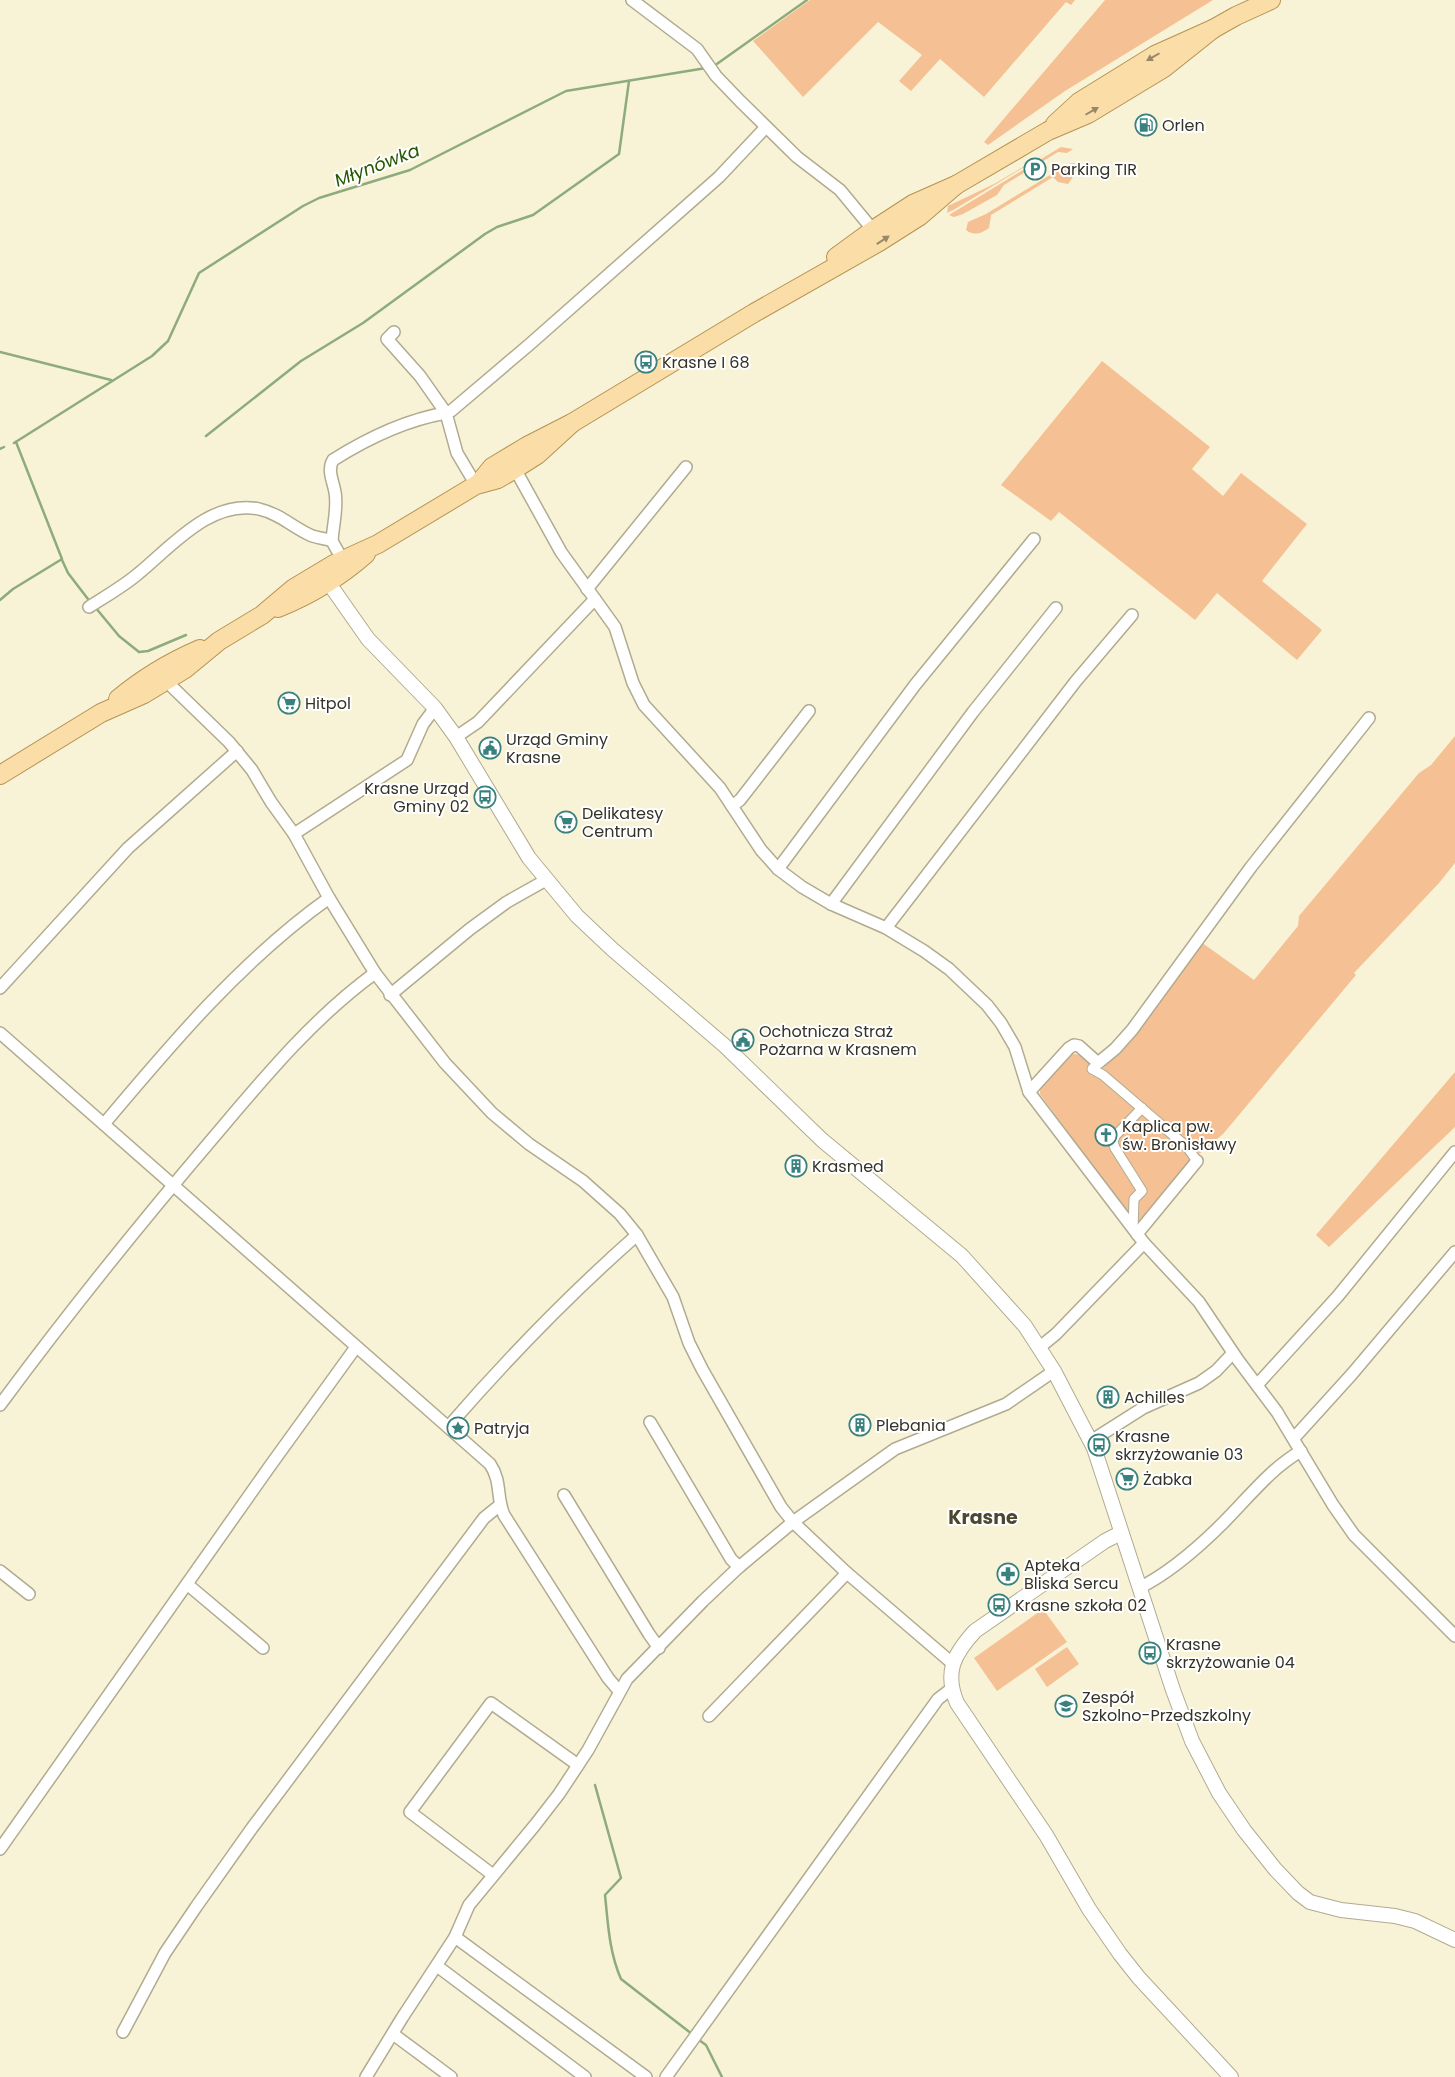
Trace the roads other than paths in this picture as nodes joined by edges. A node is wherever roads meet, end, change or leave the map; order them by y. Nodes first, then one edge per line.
1 (632, 0) edge
2 (1255, 0) edge
3 (1271, 0) edge
4 (1236, 16) junction
5 (766, 127) junction
6 (956, 186) junction
7 (873, 230) junction
8 (794, 289) junction
9 (394, 332) dead end
10 (446, 413) junction
11 (572, 423) junction
12 (527, 446) junction
13 (496, 464) junction
14 (686, 467) dead end
15 (515, 469) junction
16 (477, 484) junction
17 (332, 540) junction
18 (1034, 540) dead end
19 (378, 544) junction
20 (338, 561) junction
21 (307, 580) junction
22 (328, 582) junction
23 (587, 589) junction
24 (596, 599) junction
25 (89, 607) dead end
26 (1056, 608) dead end
27 (262, 615) junction
28 (1132, 615) dead end
29 (219, 641) junction
30 (179, 658) junction
31 (144, 680) junction
32 (166, 681) junction
33 (435, 708) junction
34 (809, 711) dead end
35 (101, 713) junction
36 (1369, 718) dead end
37 (456, 737) junction
38 (237, 751) junction
39 (0, 775) edge
40 (732, 806) junction
41 (294, 834) junction
42 (778, 869) junction
43 (546, 880) junction
44 (329, 898) junction
45 (832, 904) junction
46 (886, 928) junction
47 (374, 973) junction
48 (0, 988) edge
49 (390, 995) junction
50 (0, 1033) edge
51 (1098, 1063) junction
52 (1030, 1092) junction
53 (1142, 1108) junction
54 (104, 1124) junction
55 (1455, 1152) edge
56 (1197, 1161) joint
57 (173, 1185) junction
58 (637, 1235) junction
59 (1138, 1235) junction
60 (1455, 1252) edge
61 (356, 1347) junction
62 (1040, 1347) junction
63 (1233, 1353) junction
64 (1054, 1371) junction
65 (1257, 1385) junction
66 (0, 1405) edge
67 (650, 1422) dead end
68 (448, 1427) junction
69 (1294, 1438) junction
70 (1091, 1441) junction
71 (1301, 1451) junction
72 (564, 1494) dead end
73 (500, 1505) junction
74 (793, 1522) junction
75 (1121, 1533) junction
76 (739, 1567) junction
77 (0, 1571) edge
78 (847, 1573) junction
79 (187, 1584) junction
80 (1139, 1588) junction
81 (29, 1594) dead end
82 (1455, 1636) edge
83 (263, 1648) dead end
84 (659, 1648) junction
85 (952, 1663) junction
86 (951, 1689) junction
87 (620, 1691) junction
88 (709, 1716) dead end
89 (578, 1765) junction
90 (0, 1849) edge
91 (493, 1875) junction
92 (455, 1937) junction
93 (1455, 1940) edge
94 (437, 1966) junction
95 (123, 2032) dead end
96 (393, 2034) junction
97 (366, 2077) edge
98 (451, 2077) edge
99 (585, 2077) edge
100 (646, 2077) edge
101 (666, 2077) edge
102 (1231, 2077) edge

1 - 5 street
2 - 4 main road
3 - 4 main road
4 - 6 main road
5 - 7 street
5 - 10 street
6 - 7 main road
8 -> 6 main road
7 - 8 main road
8 - 11 main road
9 - 10 street
10 - 16 street
10 - 17 street
11 - 12 main road
11 - 15 main road
12 - 13 main road
12 - 15 street
13 - 15 street
13 - 16 main road
14 - 23 street
15 - 16 main road
15 - 23 street
16 - 19 main road
17 - 20 street
17 - 25 street
18 - 42 street
19 - 20 main road
19 - 22 main road
20 - 21 main road
20 - 22 street
21 - 22 street
21 - 27 main road
22 - 27 main road
22 - 33 street
23 - 24 street
24 - 37 street
24 - 40 street
26 - 45 street
27 - 29 main road
28 - 46 street
29 - 30 main road
29 - 32 main road
30 - 31 main road
30 - 32 street
31 - 32 street
31 - 35 main road
32 - 35 main road
32 - 38 street
33 - 37 street
33 - 41 street
34 - 40 street
35 - 39 main road
36 - 51 street
37 - 43 street
38 - 41 street
38 - 48 street
40 - 42 street
41 - 44 street
42 - 45 street
43 - 49 street
43 - 62 street
44 - 47 street
44 - 54 street
45 - 46 street
46 - 52 street
47 - 49 street
47 - 57 street
49 - 58 street
50 - 54 street
51 - 52 street
51 - 53 street
52 - 59 street
53 - 56 street
53 - 59 street
54 - 57 street
55 - 65 street
56 - 59 street
57 - 61 street
57 - 66 street
58 - 68 street
58 - 74 street
59 - 62 street
59 - 63 street
60 - 69 street
61 - 68 street
61 - 79 street
62 - 64 street
63 - 65 street
63 - 70 street
64 - 70 street
64 - 74 street
65 - 69 street
67 - 76 street
68 - 73 street
69 - 71 street
70 - 75 street
71 - 80 street
71 - 82 street
72 - 84 street
73 - 87 street
73 - 95 street
74 - 76 street
74 - 78 street
75 - 80 street
75 - 85 street
76 - 84 street
77 - 81 street
78 - 85 street
78 - 88 street
79 - 83 street
79 - 90 street
80 - 93 street
84 - 87 street
85 - 86 street
86 - 101 street
86 - 102 street
87 - 89 street
89 - 91 street
89 - 91 street
91 - 92 street
92 - 94 street
92 - 100 street
94 - 96 street
94 - 99 street
96 - 97 street
96 - 98 street

